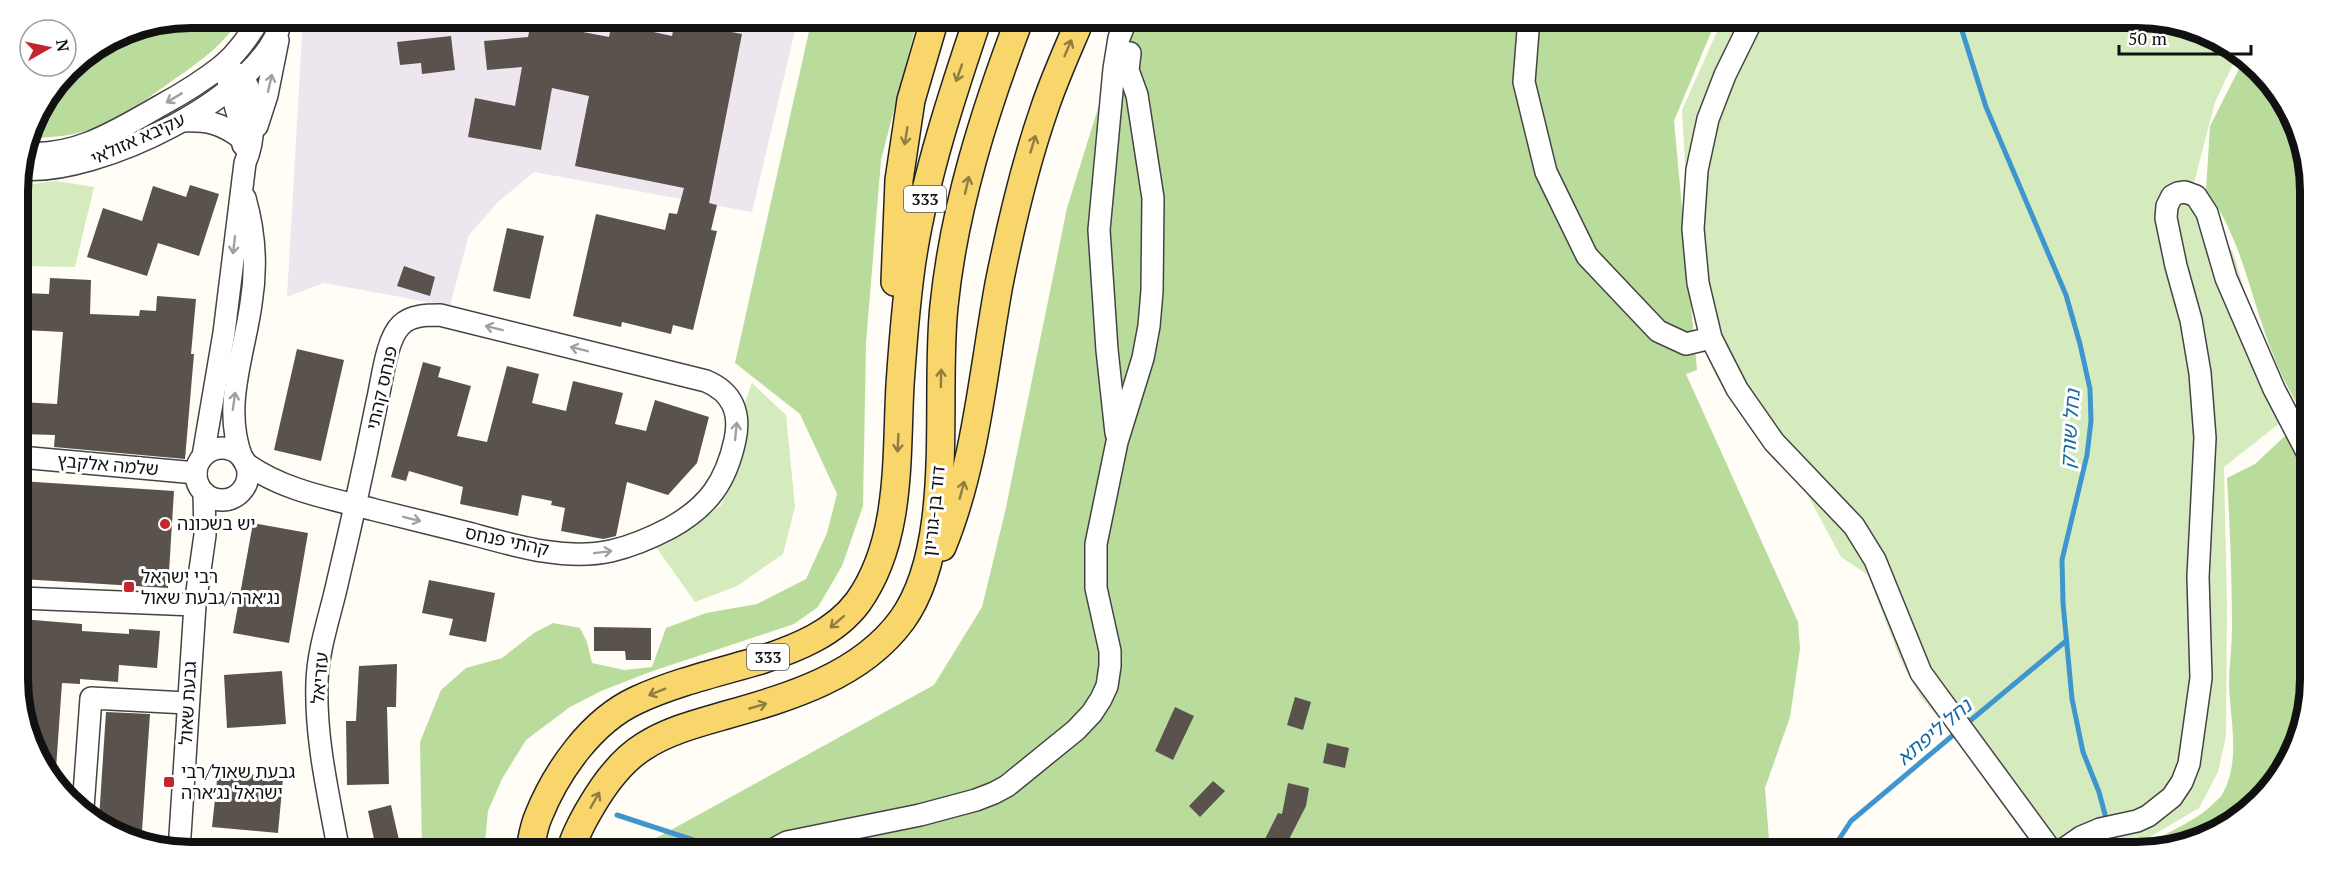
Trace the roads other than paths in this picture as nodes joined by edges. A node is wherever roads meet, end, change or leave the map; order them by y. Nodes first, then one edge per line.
1 (253, 29) edge
2 (278, 29) edge
3 (280, 29) edge
4 (932, 29) edge
5 (974, 29) edge
6 (1016, 29) edge
7 (1076, 29) edge
8 (1123, 29) edge
9 (1528, 29) edge
10 (1748, 29) edge
11 (1130, 53) dead end
12 (223, 65) junction
13 (237, 85) junction
14 (182, 121) junction
15 (248, 138) junction
16 (33, 153) edge
17 (30, 169) edge
18 (242, 187) junction
19 (224, 333) junction
20 (1712, 338) junction
21 (551, 342) joint
22 (241, 359) junction
23 (900, 385) junction
24 (2300, 439) edge
25 (1117, 442) junction
26 (28, 457) edge
27 (243, 461) junction
28 (199, 465) junction
29 (291, 488) junction
30 (204, 493) junction
31 (237, 494) junction
32 (356, 505) junction
33 (204, 555) junction
34 (28, 598) edge
35 (195, 605) junction
36 (903, 619) junction
37 (187, 703) junction
38 (83, 801) edge
39 (179, 842) edge
40 (337, 842) edge
41 (532, 842) edge
42 (574, 842) edge
43 (787, 842) edge
44 (2045, 842) edge
45 (2074, 842) edge

1 - 12 street
2 - 13 street
15 -> 3 street
4 -> 23 main road
5 -> 23 main road, 333
36 -> 6 main road, דוד בן-גוריון / 333
36 -> 7 main road
8 - 25 street
9 - 20 street
10 - 20 street
11 - 25 street
12 - 13 street
12 -> 16 street, עקיבא אזולאי
13 - 14 street, עקיבא אזולאי
13 - 15 street
14 - 15 street
14 - 17 street, עקיבא אזולאי
15 - 18 street
18 -> 19 street
18 - 22 street
19 - 22 street
19 - 28 street
20 - 44 street
21 -> 32 street, פנחס קהתי
32 -> 21 street, קהתי פנחס
27 -> 22 street
23 -> 41 main road, 333
24 - 45 street
25 - 43 street
26 - 28 street, שלמה אלקבץ
27 - 28 street
27 - 29 street
27 - 31 street
28 - 30 street
29 - 31 street
29 - 32 street
30 - 31 street
30 - 33 street, גבעת שאול
31 - 33 street, גבעת שאול
32 - 40 street, עזריאל
33 - 35 street, גבעת שאול
34 - 35 street
35 - 37 street, גבעת שאול
42 -> 36 main road, דוד בן-גוריון / 333
37 - 38 street
37 - 39 street, גבעת שאול

